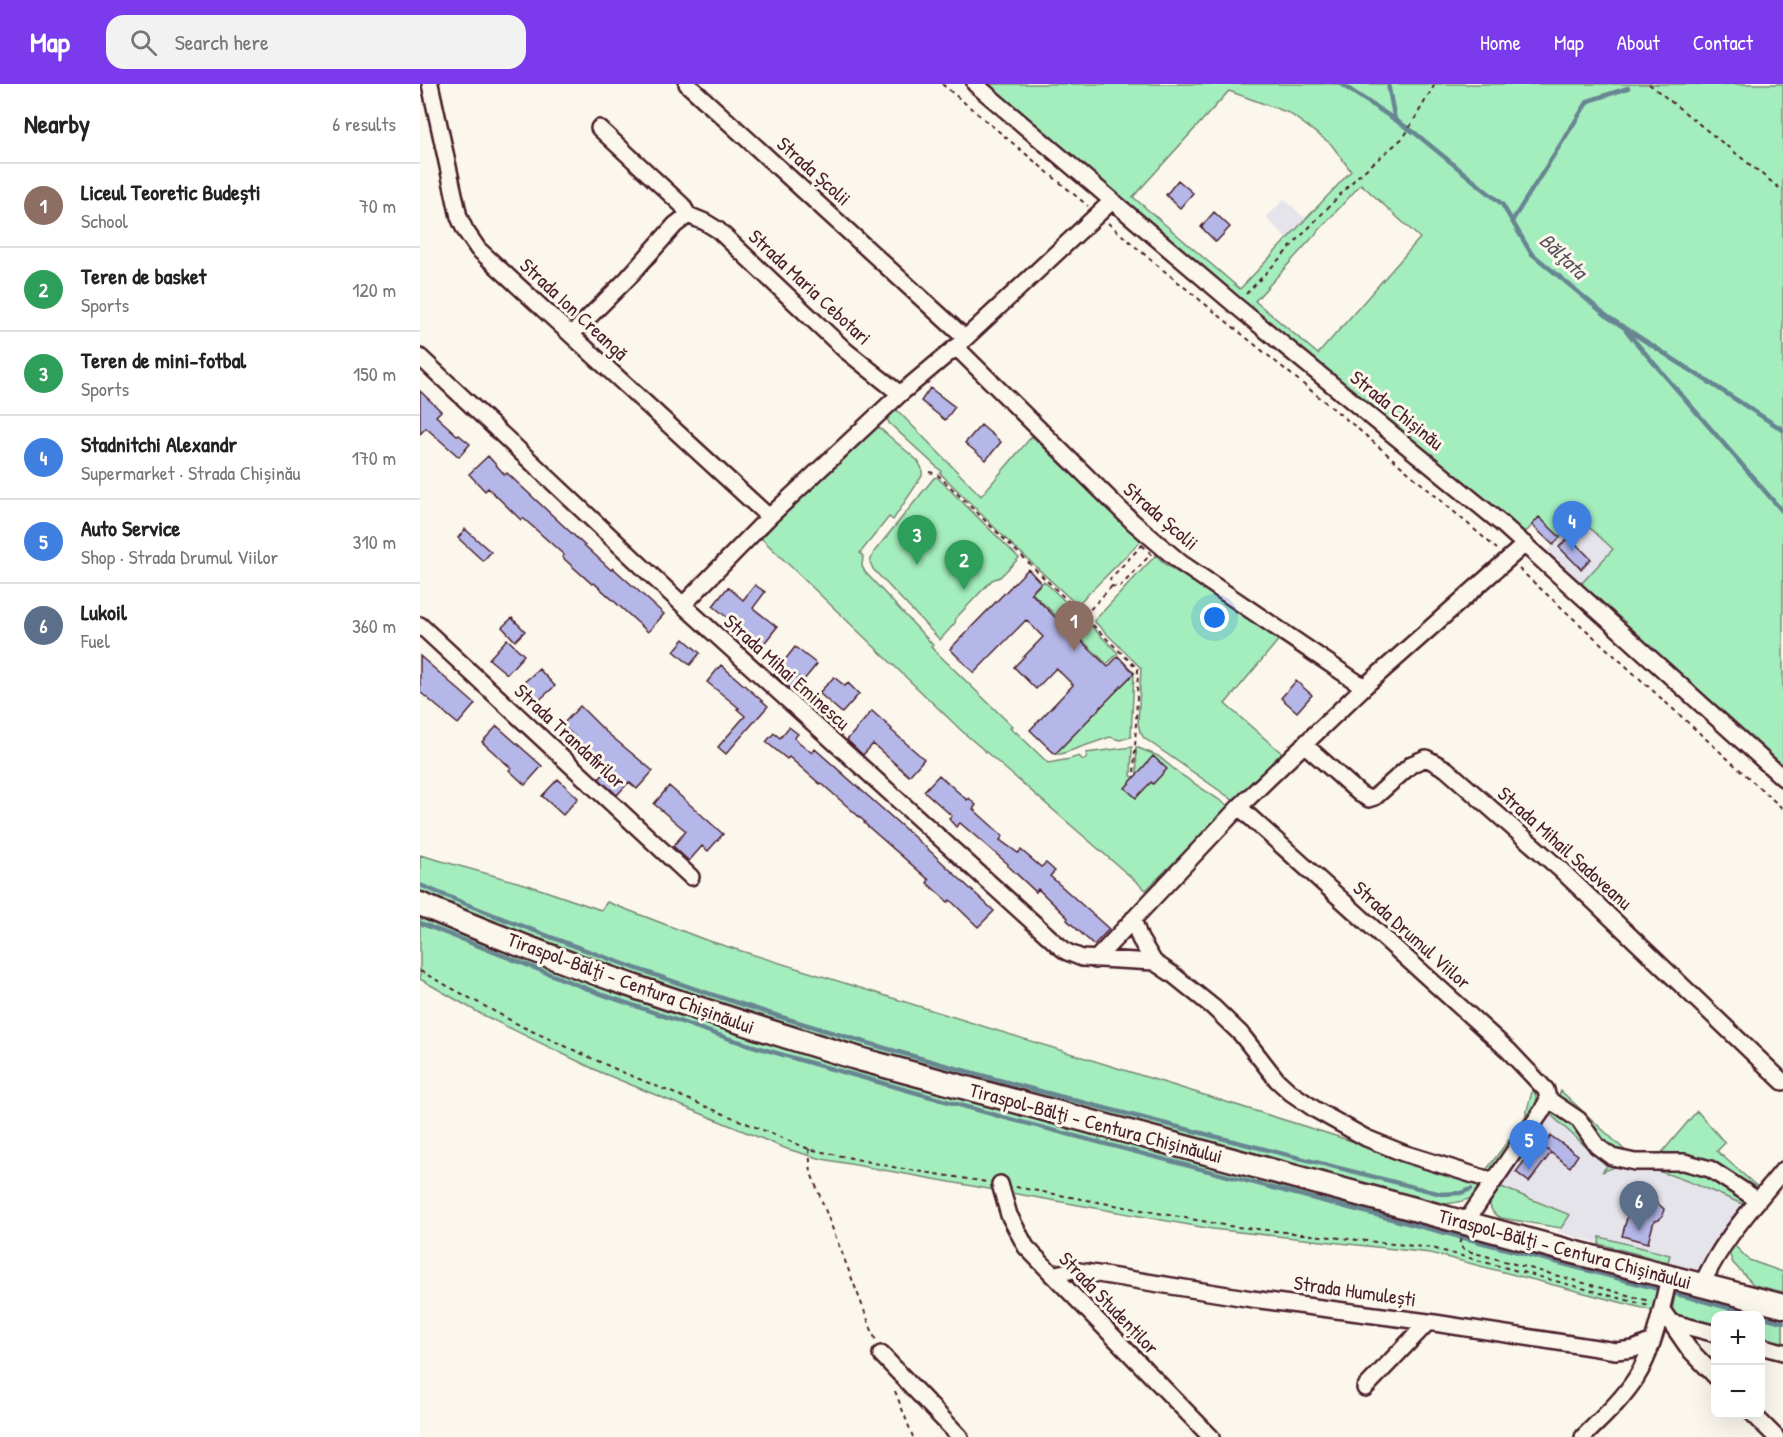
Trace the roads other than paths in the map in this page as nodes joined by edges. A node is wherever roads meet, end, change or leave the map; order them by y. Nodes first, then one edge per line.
1 (430, 84) edge
2 (687, 84) edge
3 (975, 84) edge
4 (599, 128) dead end
5 (1112, 201) junction
6 (688, 215) junction
7 (571, 335) junction
8 (960, 343) junction
9 (422, 364) edge
10 (900, 394) junction
11 (769, 517) junction
12 (1525, 544) junction
13 (683, 605) junction
14 (420, 625) edge
15 (1364, 687) junction
16 (1305, 745) junction
17 (1783, 778) edge
18 (1239, 807) junction
19 (691, 877) dead end
20 (420, 904) edge
21 (1133, 919) junction
22 (1095, 960) junction
23 (1154, 962) junction
24 (1783, 1082) edge
25 (1548, 1099) junction
26 (1783, 1170) edge
27 (1493, 1181) junction
28 (1000, 1184) road end
29 (1757, 1202) junction
30 (1462, 1233) junction
31 (1052, 1275) junction
32 (1669, 1277) junction
33 (1702, 1285) junction
34 (1783, 1306) edge
35 (1665, 1312) junction
36 (1428, 1322) junction
37 (1711, 1332) edge
38 (1652, 1341) junction
39 (1765, 1347) edge
40 (1783, 1352) edge
41 (881, 1354) road end
42 (1711, 1372) edge
43 (1365, 1388) dead end
44 (1758, 1419) edge
45 (960, 1437) edge
46 (1212, 1437) edge
47 (1583, 1437) edge
48 (1776, 1437) edge

1 - 7 street, Strada Ion Creangă
2 - 8 street, Strada Școlii
3 - 5 street, Strada Chișinău
4 - 6 street, Strada Maria Cebotari
5 - 8 street
5 - 12 street, Strada Chișinău
6 - 7 street
6 - 10 street, Strada Maria Cebotari
7 - 11 street, Strada Ion Creangă
8 - 10 street
8 - 15 street, Strada Școlii
9 - 13 street, Strada Mihai Eminescu
10 - 11 street
11 - 13 street
12 - 15 street
12 - 17 street, Strada Chișinău
13 - 22 street, Strada Mihai Eminescu
14 - 19 street, Strada Trandafirilor
15 - 16 street
16 - 18 street
16 - 24 street, Strada Mihail Sadoveanu
18 - 21 street
18 - 25 street, Strada Drumul Viilor
20 - 30 highway, Tiraspol-Bălţi - Centura Chișinăului
21 - 22 street
21 - 23 street
22 - 23 street, Strada Mihai Eminescu
23 - 27 street
25 - 27 street
25 - 29 street, Strada Drumul Viilor
26 - 29 street
27 - 30 street
28 - 31 street, Strada Studenților
29 - 33 street
30 - 32 highway, Tiraspol-Bălţi - Centura Chișinăului
31 - 36 street, Strada Humulești
31 - 46 street, Strada Studenților
32 - 33 highway, Tiraspol-Bălţi - Centura Chișinăului
32 - 35 street
33 - 34 highway, Tiraspol-Bălţi - Centura Chișinăului
35 - 37 street
35 - 38 street
35 - 42 street
36 - 38 street, Strada Humulești
36 - 43 street
38 - 47 street
39 - 40 street
41 - 45 street
44 - 48 street

